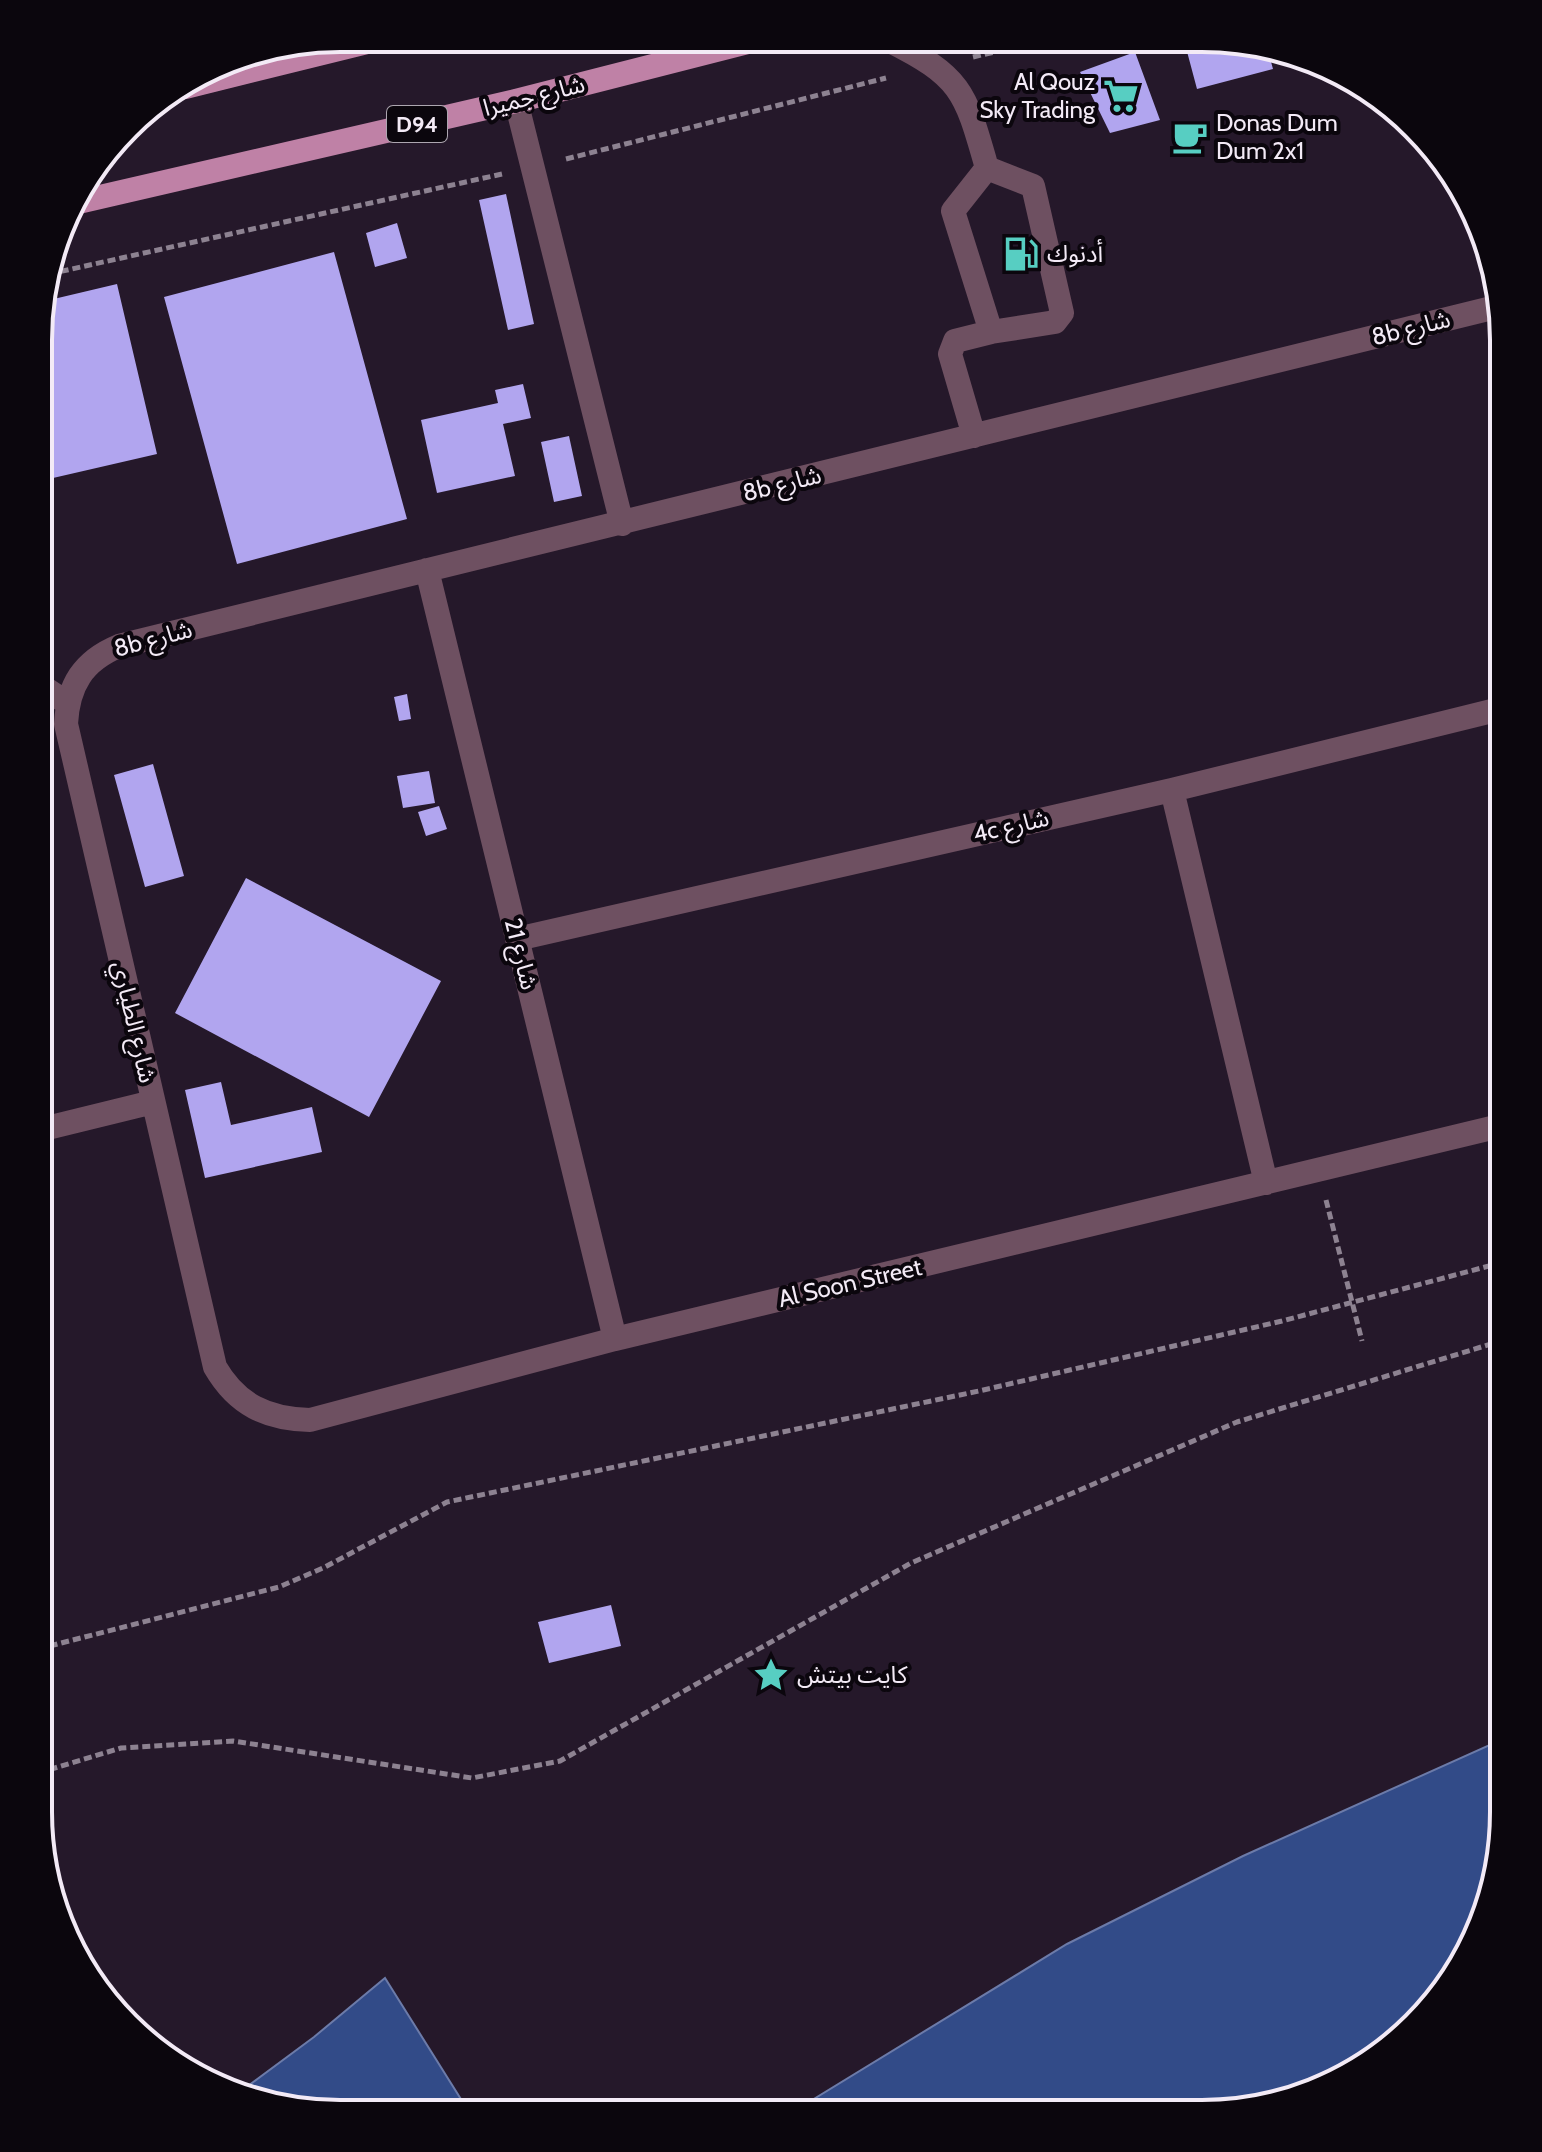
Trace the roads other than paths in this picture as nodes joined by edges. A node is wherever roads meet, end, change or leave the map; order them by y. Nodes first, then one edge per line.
1 (708, 52) edge
2 (911, 52) edge
3 (323, 53) edge
4 (221, 78) edge
5 (516, 101) junction
6 (987, 168) junction
7 (89, 200) edge
8 (1488, 309) edge
9 (991, 332) junction
10 (974, 436) junction
11 (622, 524) junction
12 (427, 570) junction
13 (76, 677) joint
14 (52, 693) edge
15 (67, 703) junction
16 (1490, 711) edge
17 (1172, 790) junction
18 (517, 939) junction
19 (153, 1102) junction
20 (52, 1127) edge
21 (1490, 1129) edge
22 (1266, 1183) junction
23 (615, 1339) junction
24 (215, 1367) joint

1 - 5 main road, شارع جميرا / D94
2 - 6 street
3 - 4 main road
5 - 7 main road, شارع جميرا / D94
5 - 11 street
6 - 9 street
6 - 9 street
8 - 10 street, 8b شارع
9 - 10 street
10 - 11 street, 8b شارع
11 - 12 street, 8b شارع
12 - 13 street, 8b شارع
12 - 18 street, شارع 21
13 - 15 street, شارع الطياري
14 - 15 street
15 - 19 street, شارع الطياري
16 - 17 street, 4c شارع
17 - 18 street, 4c شارع
17 - 22 street
18 - 23 street, شارع 21
19 - 20 street
19 - 24 street, شارع الطياري
21 - 22 street, Al Soon Street
22 - 23 street, Al Soon Street
23 - 24 street, Al Soon Street

